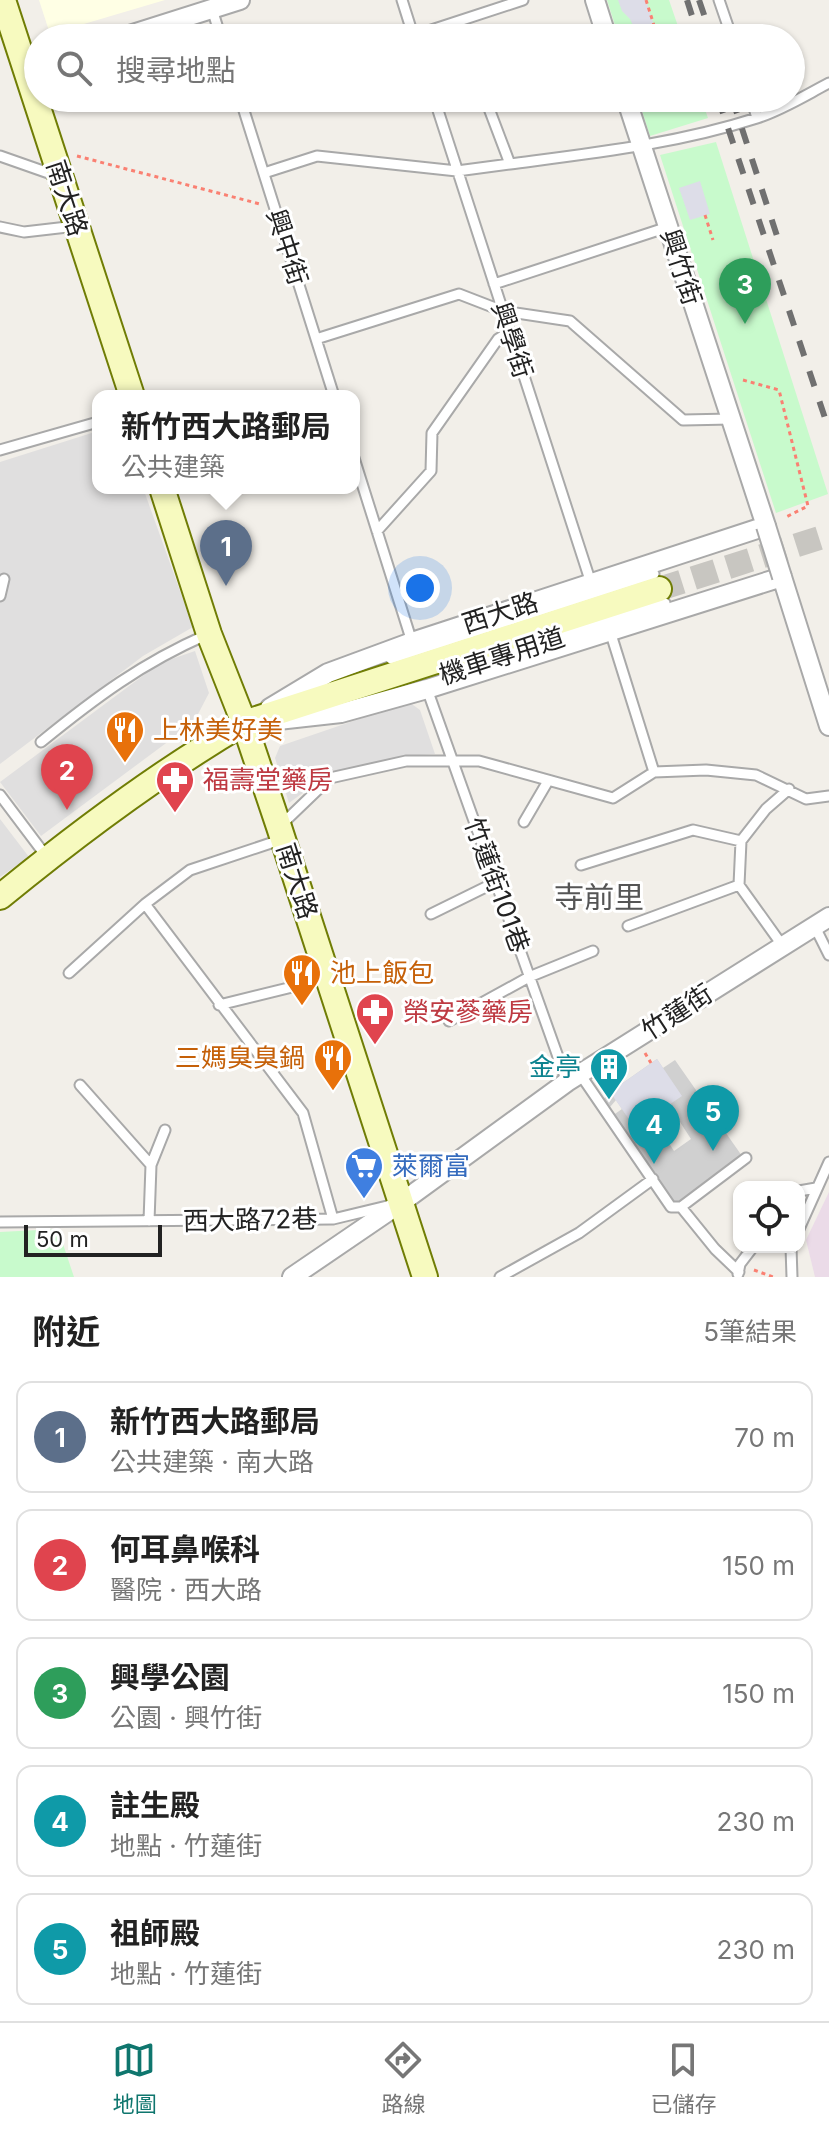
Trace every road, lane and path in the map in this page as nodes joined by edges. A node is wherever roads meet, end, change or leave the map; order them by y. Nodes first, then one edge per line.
1 (3, 0) edge
2 (240, 0) edge
3 (402, 0) edge
4 (523, 0) edge
5 (595, 0) edge
6 (646, 0) edge
7 (719, 0) edge
8 (212, 9) junction
9 (164, 24) edge
10 (217, 24) edge
11 (410, 24) edge
12 (452, 24) edge
13 (603, 24) edge
14 (654, 24) edge
15 (727, 24) edge
16 (24, 48) edge
17 (829, 83) edge
18 (805, 95) edge
19 (43, 112) edge
20 (244, 112) edge
21 (438, 112) edge
22 (490, 112) edge
23 (630, 112) edge
24 (755, 112) edge
25 (769, 112) edge
26 (757, 118) junction
27 (641, 147) junction
28 (52, 152) junction
29 (0, 156) edge
30 (510, 164) junction
31 (457, 171) junction
32 (264, 173) junction
33 (60, 177) junction
34 (275, 208) junction
35 (705, 215) dead end
36 (77, 226) junction
37 (0, 227) edge
38 (668, 227) junction
39 (713, 240) dead end
40 (494, 284) junction
41 (503, 311) junction
42 (509, 332) junction
43 (316, 339) junction
44 (743, 380) dead end
45 (130, 390) edge
46 (332, 390) edge
47 (731, 419) junction
48 (92, 424) edge
49 (0, 450) edge
50 (360, 477) edge
51 (164, 494) edge
52 (766, 526) junction
53 (377, 531) junction
54 (782, 577) junction
55 (4, 579) dead end
56 (591, 583) junction
57 (659, 589) junction
58 (0, 596) edge
59 (610, 631) junction
60 (209, 634) junction
61 (412, 642) junction
62 (328, 673) junction
63 (427, 689) junction
64 (341, 713) junction
65 (244, 723) junction
66 (829, 726) edge
67 (41, 742) dead end
68 (453, 761) junction
69 (654, 772) junction
70 (548, 781) junction
71 (789, 789) junction
72 (0, 795) edge
73 (829, 796) edge
74 (524, 822) dead end
75 (279, 827) junction
76 (741, 841) junction
77 (47, 858) junction
78 (581, 865) dead end
79 (496, 882) junction
80 (739, 885) junction
81 (0, 897) edge
82 (145, 904) junction
83 (431, 914) dead end
84 (822, 922) edge
85 (628, 926) dead end
86 (782, 945) junction
87 (593, 951) dead end
88 (829, 955) edge
89 (69, 973) dead end
90 (529, 977) junction
91 (328, 978) junction
92 (219, 1005) junction
93 (449, 1021) dead end
94 (574, 1078) junction
95 (80, 1085) dead end
96 (165, 1130) dead end
97 (746, 1158) dead end
98 (829, 1162) edge
99 (151, 1165) junction
100 (653, 1179) junction
101 (816, 1188) junction
102 (805, 1190) edge
103 (402, 1202) junction
104 (681, 1207) junction
105 (805, 1215) edge
106 (333, 1219) junction
107 (149, 1221) junction
108 (0, 1222) edge
109 (750, 1253) edge
110 (791, 1253) edge
111 (739, 1271) edge
112 (292, 1277) edge
113 (425, 1277) edge
114 (500, 1277) edge
115 (773, 1277) edge
116 (792, 1277) edge

1 - 16 main road, 南大路
2 - 8 street
3 - 11 lane
4 - 12 lane
5 - 13 street
6 - 14 path
7 - 15 lane
8 - 9 street
8 - 10 lane
17 - 18 lane
19 - 28 main road, 南大路
20 - 32 lane, 興中街
21 - 31 lane, 興學街
22 - 30 lane
23 - 27 street, 興竹街
24 - 26 lane
25 - 26 lane
26 - 27 lane
27 - 30 lane
27 - 38 street, 興竹街
28 - 33 main road, 南大路
28 - 34 path
29 - 33 lane
30 - 31 lane
31 - 32 lane
31 - 40 lane, 興學街
32 - 34 lane, 興中街
33 - 36 main road, 南大路
34 - 43 lane, 興中街
35 - 39 path
36 - 37 lane
36 - 45 main road, 南大路
38 - 40 lane
38 - 47 street, 興竹街
40 - 41 lane, 興學街
41 - 42 lane, 興學街
41 - 43 lane
41 - 47 lane
42 - 53 lane
42 - 56 lane, 興學街
43 - 46 lane, 興中街
44 - 52 path
47 - 52 street, 興竹街
48 - 49 lane
50 - 53 lane
51 - 60 main road, 南大路
52 - 54 street, 興竹街, bridge
52 - 56 street, 西大路
53 - 61 lane
54 - 59 street, 西大路
54 - 66 street
55 - 58 lane
56 - 61 street, 西大路
57 - 62 lane, 機車專用道
57 - 64 lane, 機車專用道
57 - 65 main road, 西大路
59 - 63 street, 西大路
59 - 69 lane
60 - 65 main road, 南大路
60 - 67 lane
61 - 62 street, 西大路
62 - 65 street, 西大路
63 - 64 street, 西大路
63 - 68 lane, 竹蓮街101巷
64 - 65 street, 西大路
65 - 75 main road, 南大路
65 - 77 main road, 西大路
68 - 70 lane
68 - 75 lane
68 - 79 lane, 竹蓮街101巷
69 - 70 lane
69 - 71 lane
70 - 74 lane
71 - 73 lane
71 - 76 lane
72 - 77 lane
75 - 82 lane
75 - 91 main road, 南大路
76 - 78 lane
76 - 80 lane
77 - 81 main road, 西大路
79 - 83 lane
79 - 90 lane, 竹蓮街101巷
80 - 85 lane
80 - 86 lane
82 - 89 lane
82 - 92 lane
84 - 86 street, 竹蓮街
84 - 88 lane
86 - 94 street, 竹蓮街
87 - 90 lane
90 - 93 lane
90 - 94 lane, 竹蓮街101巷
91 - 92 lane
91 - 103 main road, 南大路
92 - 106 lane
94 - 100 lane, 竹蓮街101巷
94 - 103 street, 竹蓮街
95 - 99 lane
96 - 99 lane
97 - 104 lane
98 - 101 lane
99 - 107 lane
100 - 104 lane, 竹蓮街101巷
100 - 114 lane
101 - 102 lane
101 - 105 lane
103 - 106 lane, 西大路72巷
103 - 112 street, 竹蓮街
103 - 113 main road, 南大路
104 - 111 lane
106 - 107 lane, 西大路72巷
107 - 108 lane, 西大路72巷
109 - 111 lane
110 - 116 lane
111 - 115 path

